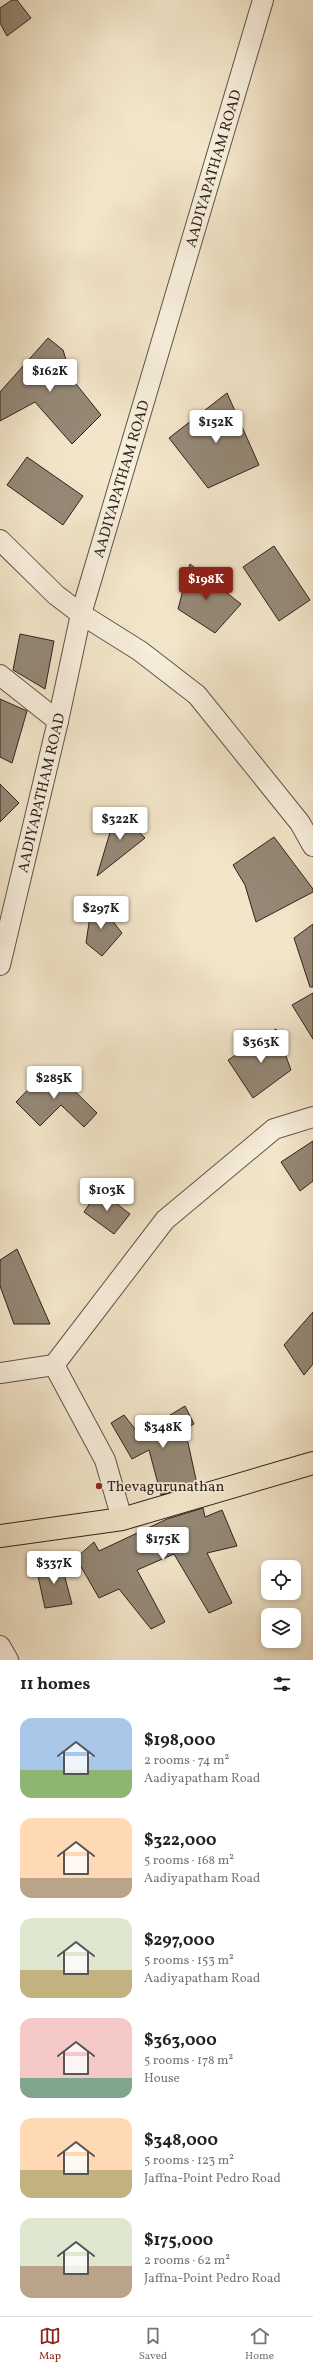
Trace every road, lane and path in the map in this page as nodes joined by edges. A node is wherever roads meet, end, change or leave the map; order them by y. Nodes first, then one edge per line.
1 (263, 0) edge
2 (0, 540) edge
3 (81, 614) junction
4 (0, 675) edge
5 (58, 721) junction
6 (313, 846) edge
7 (0, 964) edge
8 (313, 1117) edge
9 (54, 1365) junction
10 (0, 1372) edge
11 (313, 1463) edge
12 (122, 1519) junction
13 (0, 1536) edge
14 (0, 1646) edge
15 (8, 1660) edge

1 - 3 street, AADIYAPATHAM ROAD
2 - 3 street
3 - 5 street, AADIYAPATHAM ROAD
3 - 6 street
4 - 5 street
5 - 7 street, AADIYAPATHAM ROAD
8 - 9 street
9 - 10 street
9 - 12 street
11 - 12 main road
12 - 13 main road
14 - 15 street

